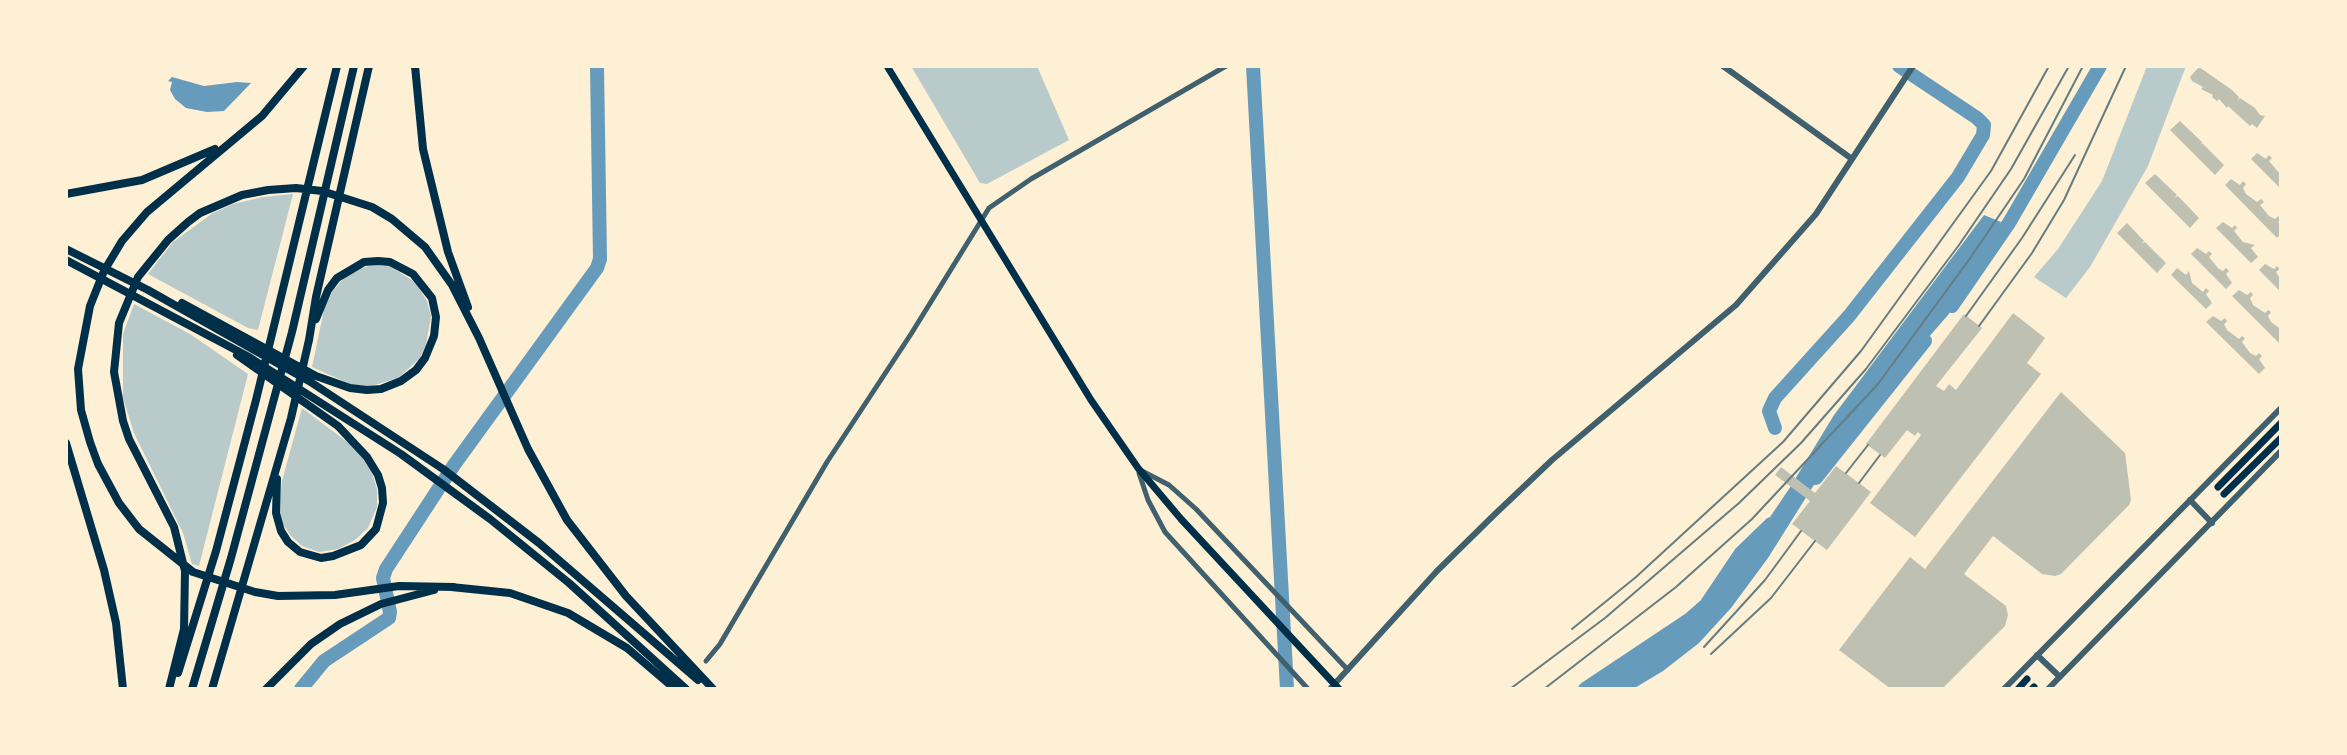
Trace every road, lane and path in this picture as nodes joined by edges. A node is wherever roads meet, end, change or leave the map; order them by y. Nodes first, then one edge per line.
1 (304, 66) edge
2 (337, 66) edge
3 (354, 66) edge
4 (369, 66) edge
5 (415, 66) edge
6 (887, 66) edge
7 (1226, 66) edge
8 (1723, 66) edge
9 (1913, 66) edge
10 (230, 141) junction
11 (1852, 159) junction
12 (66, 194) edge
13 (981, 219) junction
14 (66, 249) edge
15 (66, 260) edge
16 (148, 290) junction
17 (197, 328) junction
18 (479, 338) junction
19 (309, 340) junction
20 (2281, 408) edge
21 (2281, 423) edge
22 (2281, 438) edge
23 (66, 443) edge
24 (2281, 451) edge
25 (279, 458) junction
26 (1138, 468) junction
27 (2218, 487) dead end
28 (2224, 494) dead end
29 (2190, 500) junction
30 (2212, 523) junction
31 (454, 587) junction
32 (2037, 655) junction
33 (706, 661) dead end
34 (1348, 670) junction
35 (2060, 677) junction
36 (2027, 679) dead end
37 (123, 689) edge
38 (171, 689) edge
39 (192, 689) edge
40 (212, 689) edge
41 (266, 689) edge
42 (675, 689) edge
43 (686, 689) edge
44 (710, 689) edge
45 (1308, 689) edge
46 (1330, 689) edge
47 (1339, 689) edge
48 (2004, 689) edge
49 (2018, 689) edge
50 (2048, 689) edge

1 - 10 highway
2 - 38 highway
3 - 39 highway
4 - 19 highway
5 - 18 highway
6 - 13 main road
7 - 13 street
8 - 11 street
9 - 11 street
10 - 12 highway
10 - 31 highway
11 - 34 street
13 - 26 main road
13 - 33 street
14 - 16 highway
15 - 17 highway
16 - 19 highway
16 - 44 highway
17 - 25 highway
17 - 43 highway
18 - 38 highway
18 - 44 highway
19 - 25 highway
20 - 29 street
21 - 27 main road
22 - 28 main road
23 - 37 highway
24 - 30 street
25 - 40 highway
26 - 34 street
26 - 45 street
26 - 47 main road
29 - 30 street
29 - 32 street
30 - 35 street
31 - 41 highway
31 - 42 highway
32 - 35 street
32 - 48 street
34 - 46 street
35 - 50 street
36 - 49 main road

